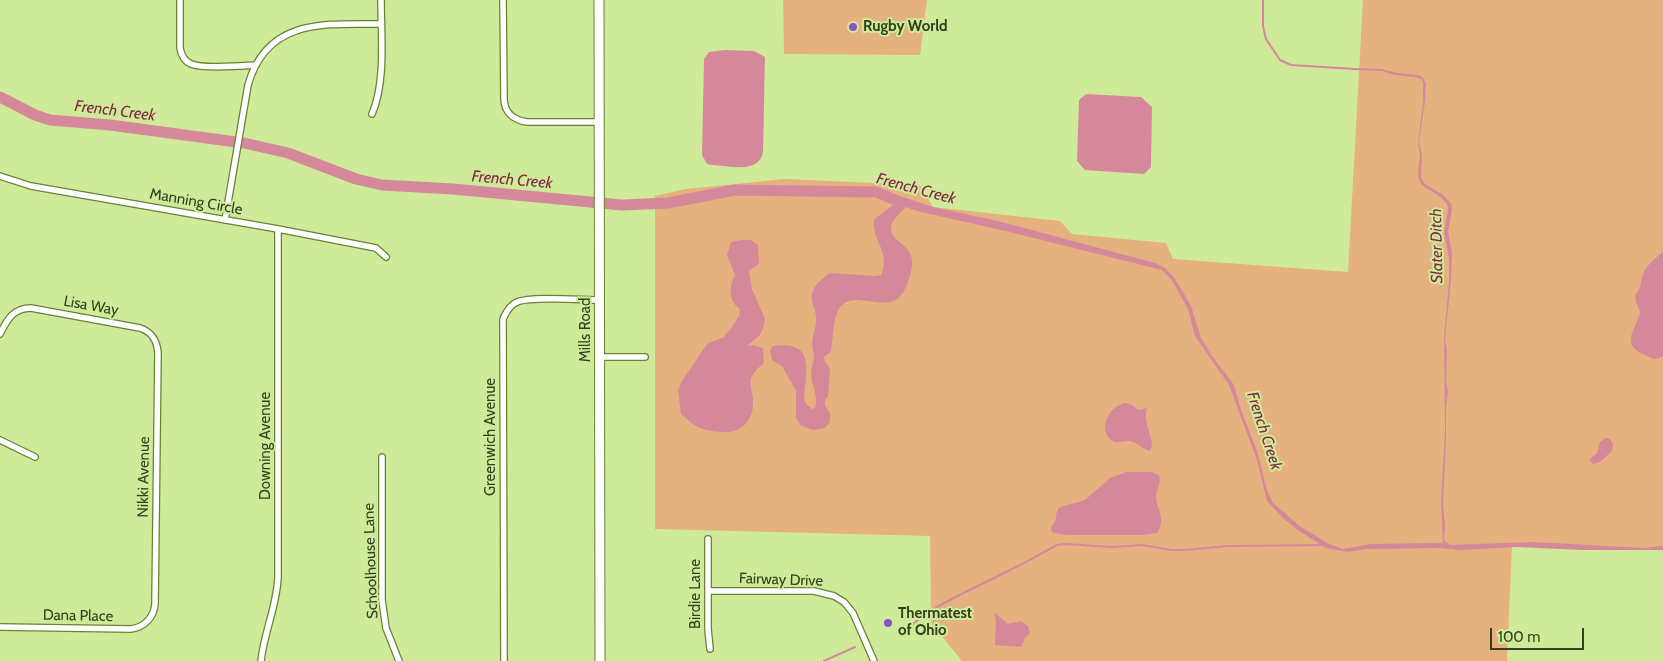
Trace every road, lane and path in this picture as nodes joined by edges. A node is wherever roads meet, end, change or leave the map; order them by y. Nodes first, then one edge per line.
1 (180, 0) edge
2 (381, 0) edge
3 (504, 0) edge
4 (599, 0) edge
5 (381, 24) junction
6 (256, 65) junction
7 (372, 114) dead end
8 (599, 122) junction
9 (0, 176) edge
10 (225, 220) junction
11 (278, 229) junction
12 (386, 257) dead end
13 (599, 300) junction
14 (0, 334) edge
15 (154, 337) joint
16 (599, 357) junction
17 (645, 357) dead end
18 (0, 440) edge
19 (35, 457) dead end
20 (382, 457) dead end
21 (708, 539) dead end
22 (708, 591) junction
23 (151, 617) joint
24 (0, 627) edge
25 (710, 648) dead end
26 (262, 661) edge
27 (399, 661) edge
28 (504, 661) edge
29 (600, 661) edge
30 (874, 661) edge

1 - 6 street
2 - 5 street
3 - 8 street
4 - 8 street, Mills Road
5 - 6 street
5 - 7 street
6 - 10 street
8 - 13 street, Mills Road
9 - 10 street, Manning Circle
10 - 11 street, Manning Circle
11 - 12 street, Manning Circle
11 - 26 street, Downing Avenue
13 - 16 street, Mills Road
13 - 28 street, Greenwich Avenue
14 - 15 street, Lisa Way
15 - 23 street, Nikki Avenue
16 - 17 street
16 - 29 street, Mills Road
18 - 19 street
20 - 27 street, Schoolhouse Lane
21 - 22 street, Birdie Lane
22 - 25 street, Birdie Lane
22 - 30 street, Fairway Drive
23 - 24 street, Dana Place

